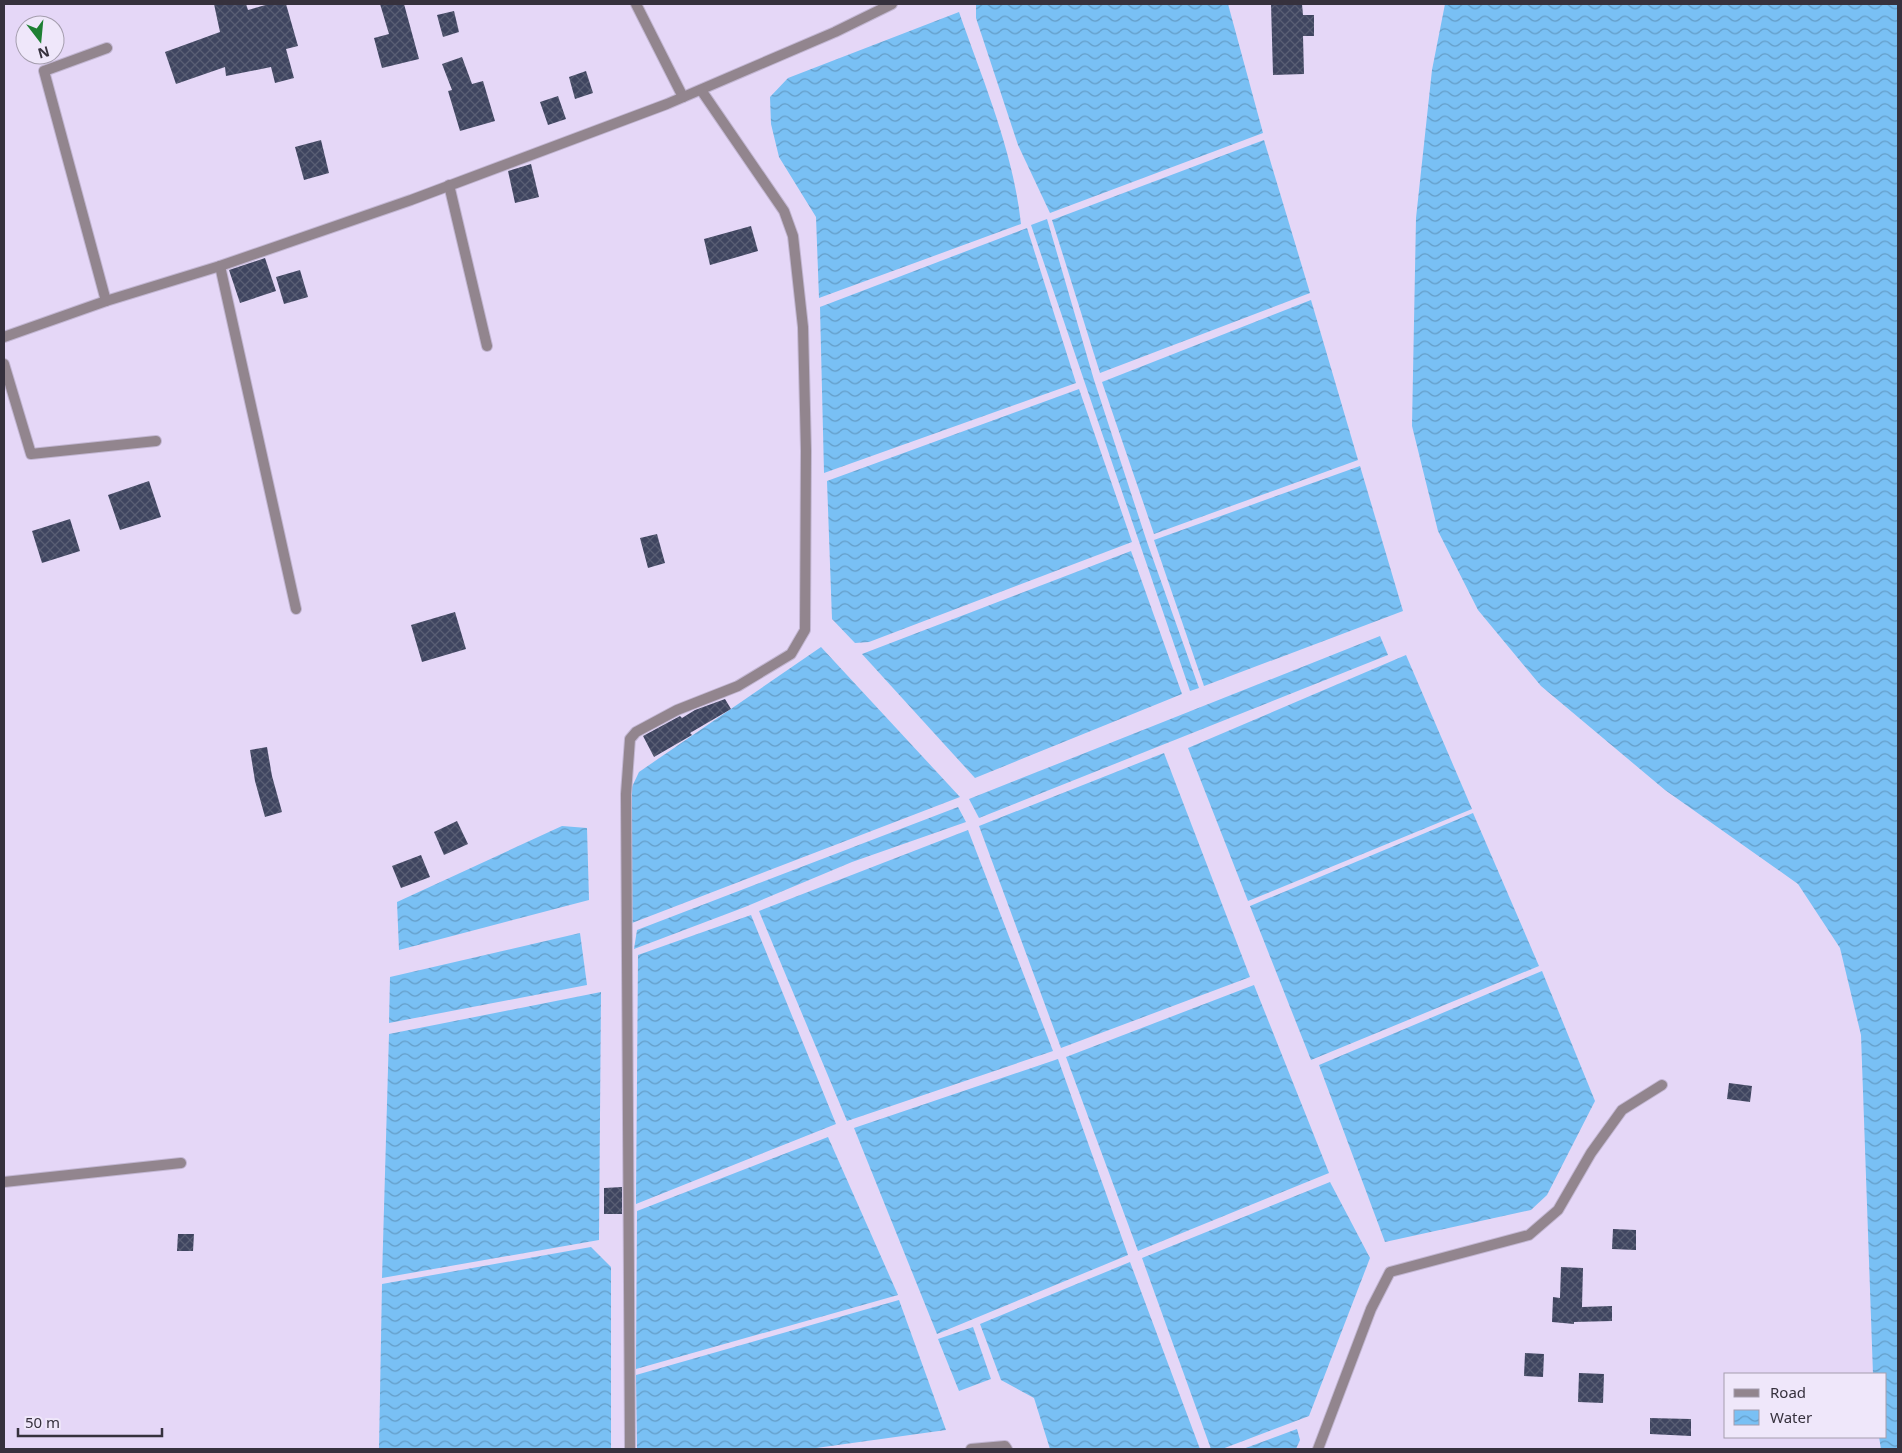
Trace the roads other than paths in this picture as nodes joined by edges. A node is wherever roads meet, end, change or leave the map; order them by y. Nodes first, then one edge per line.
1 (636, 4) edge
2 (892, 4) edge
3 (107, 48) dead end
4 (701, 90) junction
5 (683, 97) junction
6 (449, 185) junction
7 (220, 266) junction
8 (106, 301) junction
9 (4, 337) edge
10 (487, 346) dead end
11 (4, 364) edge
12 (156, 441) dead end
13 (296, 609) dead end
14 (1662, 1085) dead end
15 (181, 1163) dead end
16 (4, 1182) edge
17 (630, 1449) edge
18 (971, 1449) edge
19 (1007, 1449) edge
20 (1318, 1449) edge

1 - 5 street
2 - 4 street
3 - 8 street
4 - 5 street
4 - 17 street
5 - 6 street
6 - 7 street
6 - 10 street
7 - 8 street
7 - 13 street
8 - 9 street
11 - 12 street
14 - 20 street
15 - 16 street
18 - 19 street

